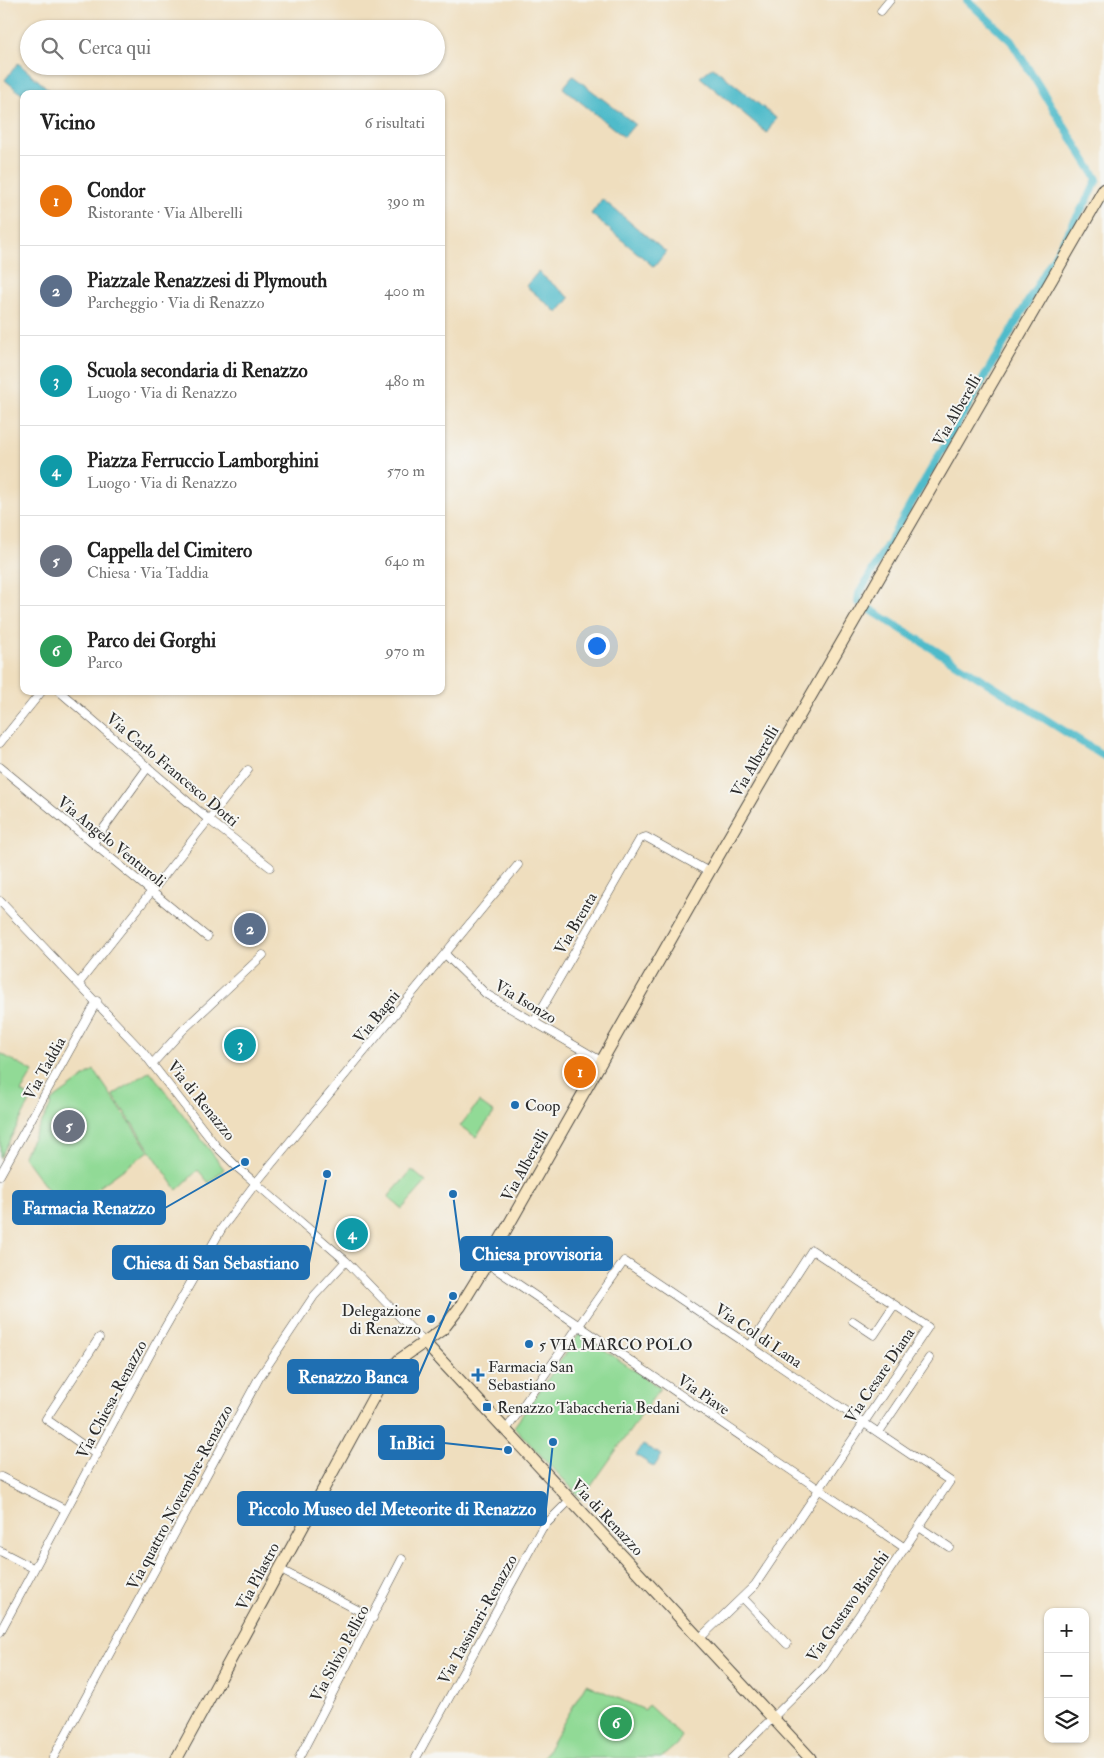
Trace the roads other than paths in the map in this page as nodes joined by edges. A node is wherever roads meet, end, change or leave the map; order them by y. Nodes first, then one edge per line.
1 (890, 0) edge
2 (881, 10) dead end
3 (1104, 188) edge
4 (39, 695) edge
5 (64, 695) edge
6 (0, 743) edge
7 (0, 767) edge
8 (148, 767) junction
9 (248, 770) dead end
10 (209, 820) junction
11 (93, 843) junction
12 (518, 865) dead end
13 (270, 867) dead end
14 (709, 872) junction
15 (153, 892) junction
16 (0, 901) edge
17 (207, 937) dead end
18 (445, 954) junction
19 (263, 955) dead end
20 (79, 983) junction
21 (97, 1001) junction
22 (534, 1022) junction
23 (601, 1061) junction
24 (152, 1064) junction
25 (0, 1175) edge
26 (255, 1184) junction
27 (346, 1261) junction
28 (487, 1263) junction
29 (894, 1304) junction
30 (853, 1321) dead end
31 (579, 1325) junction
32 (99, 1338) dead end
33 (424, 1342) junction
34 (750, 1346) junction
35 (929, 1358) dead end
36 (864, 1421) junction
37 (506, 1430) junction
38 (879, 1432) junction
39 (96, 1455) junction
40 (1, 1477) dead end
41 (950, 1481) joint
42 (819, 1489) junction
43 (570, 1500) junction
44 (66, 1510) junction
45 (919, 1527) junction
46 (948, 1547) dead end
47 (905, 1548) junction
48 (0, 1551) edge
49 (402, 1559) dead end
50 (33, 1568) junction
51 (279, 1569) junction
52 (743, 1598) junction
53 (373, 1618) junction
54 (0, 1632) edge
55 (700, 1639) junction
56 (787, 1644) dead end
57 (771, 1716) junction
58 (53, 1758) edge
59 (177, 1758) edge
60 (299, 1758) edge
61 (416, 1758) edge
62 (732, 1758) edge
63 (810, 1758) edge

1 - 2 street
3 - 14 street, Via Alberelli
4 - 6 street
5 - 8 street, Via Carlo Francesco Dotti
7 - 11 street, Via Angelo Venturoli
8 - 10 street, Via Carlo Francesco Dotti
8 - 11 street
9 - 10 street
10 - 13 street, Via Carlo Francesco Dotti
10 - 15 street
11 - 15 street, Via Angelo Venturoli
12 - 18 street, Via Bagni
14 - 22 street, Via Brenta
14 - 23 street, Via Alberelli
15 - 17 street, Via Angelo Venturoli
15 - 20 street
16 - 20 street, Via di Renazzo
18 - 22 street, Via Isonzo
18 - 26 street, Via Bagni
19 - 24 street, Via di Renazzo
20 - 21 street, Via di Renazzo
21 - 24 street, Via di Renazzo
21 - 25 street, Via Taddia
22 - 23 street, Via Isonzo
23 - 28 street, Via Alberelli
24 - 26 street, Via di Renazzo
26 - 27 street, Via di Renazzo
26 - 39 street, Via Chiesa-Renazzo
27 - 33 street, Via di Renazzo
27 - 58 street, Via quattro Novembre-Renazzo
28 - 31 street, Via Piave
28 - 33 street, Via Alberelli
29 - 30 street
29 - 34 street, Via Cesare Diana
29 - 36 street, Via Cesare Diana
31 - 34 street, Via Col di Lana
31 - 37 street
31 - 42 street, Via Piave
32 - 39 street
33 - 37 street, Via di Renazzo
33 - 51 street, Via Pilastro
34 - 36 street, Via Col di Lana
35 - 38 street
36 - 38 street, Via Col di Lana
36 - 42 street, Via Cesare Diana
37 - 43 street, Via di Renazzo
38 - 41 street, Via Col di Lana
39 - 44 street, Via Chiesa-Renazzo
40 - 44 street
41 - 45 street, Via Gustavo Bianchi
42 - 47 street, Via Piave
42 - 52 street, Via Cesare Diana
43 - 55 street, Via di Renazzo
43 - 61 street, Via Tassinari-Renazzo
44 - 50 street, Via Chiesa-Renazzo
45 - 46 street
45 - 47 street, Via Gustavo Bianchi
47 - 57 street, Via Gustavo Bianchi
48 - 50 street
49 - 53 street, Via Silvio Pellico
50 - 54 street, Via Chiesa-Renazzo
51 - 53 street
51 - 59 street, Via Pilastro
52 - 55 street
52 - 56 street, Via Gustavo Bianchi
53 - 60 street, Via Silvio Pellico
55 - 57 street, Via di Renazzo
57 - 62 street, Via Gustavo Bianchi
57 - 63 street, Via di Renazzo

